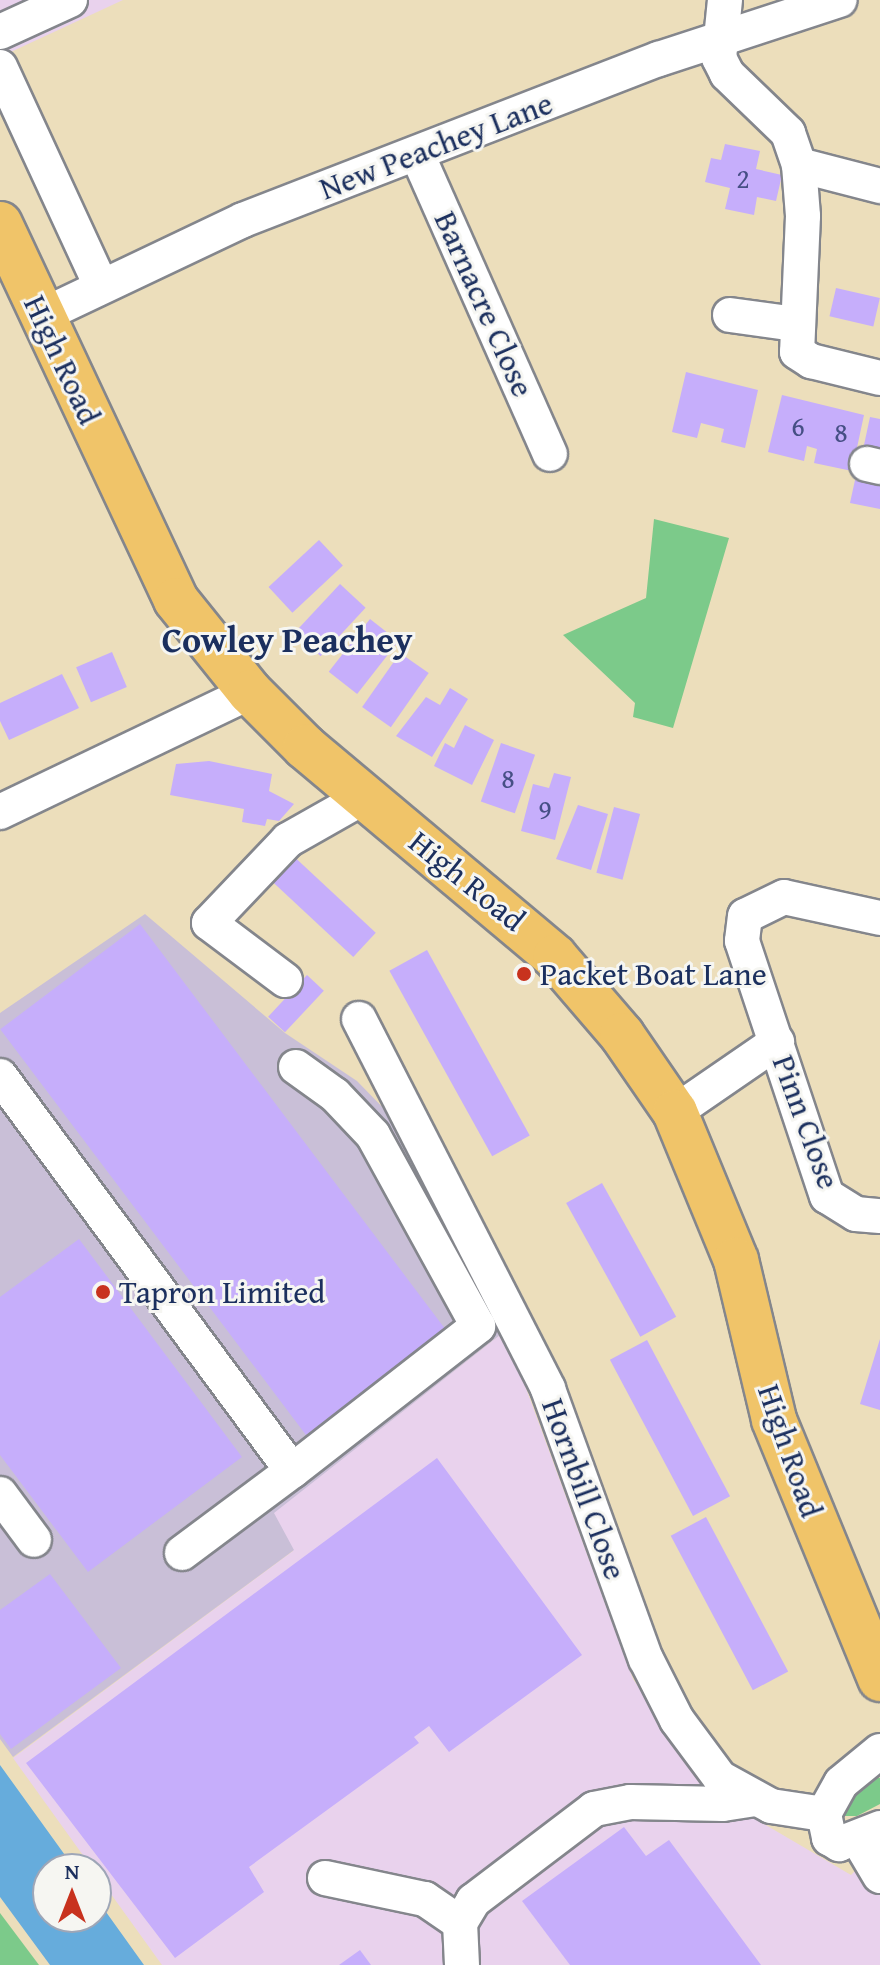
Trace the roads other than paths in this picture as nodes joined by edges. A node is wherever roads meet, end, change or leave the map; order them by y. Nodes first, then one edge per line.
1 (70, 0) edge
2 (725, 0) edge
3 (840, 0) edge
4 (0, 32) edge
5 (717, 41) junction
6 (0, 67) edge
7 (417, 154) junction
8 (799, 165) junction
9 (880, 186) edge
10 (0, 224) edge
11 (101, 286) junction
12 (730, 315) dead end
13 (41, 316) junction
14 (796, 324) junction
15 (880, 378) edge
16 (550, 454) dead end
17 (250, 692) junction
18 (364, 797) junction
19 (4, 801) edge
20 (880, 918) edge
21 (285, 980) dead end
22 (359, 1019) dead end
23 (777, 1042) junction
24 (296, 1067) dead end
25 (0, 1076) edge
26 (675, 1112) junction
27 (880, 1216) edge
28 (292, 1471) junction
29 (0, 1494) edge
30 (34, 1540) dead end
31 (182, 1553) dead end
32 (880, 1679) edge
33 (880, 1751) edge
34 (754, 1799) junction
35 (824, 1814) junction
36 (869, 1833) edge
37 (880, 1876) edge
38 (325, 1878) dead end
39 (460, 1923) junction
40 (462, 1965) edge

1 - 4 street
2 - 5 street
3 - 5 street, New Peachey Lane
5 - 7 street, New Peachey Lane
5 - 8 street
6 - 11 street, High Road
7 - 11 street, New Peachey Lane
7 - 16 street, Barnacre Close
8 - 9 street
8 - 14 street
10 - 13 main road, High Road
11 - 13 street, New Peachey Lane
12 - 14 street
13 - 17 main road, High Road
14 - 15 street
17 - 18 main road, High Road
17 - 19 street
18 - 21 street
18 - 26 main road, High Road
20 - 23 street, Pinn Close
22 - 34 street, Hornbill Close
23 - 26 street, Pinn Close
23 - 27 street, Pinn Close
24 - 28 street
25 - 28 street
26 - 32 main road, High Road
28 - 31 street
29 - 30 street
33 - 35 street
34 - 35 street, Hornbill Close
34 - 39 street
35 - 36 street
36 - 37 street
38 - 39 street
39 - 40 street

